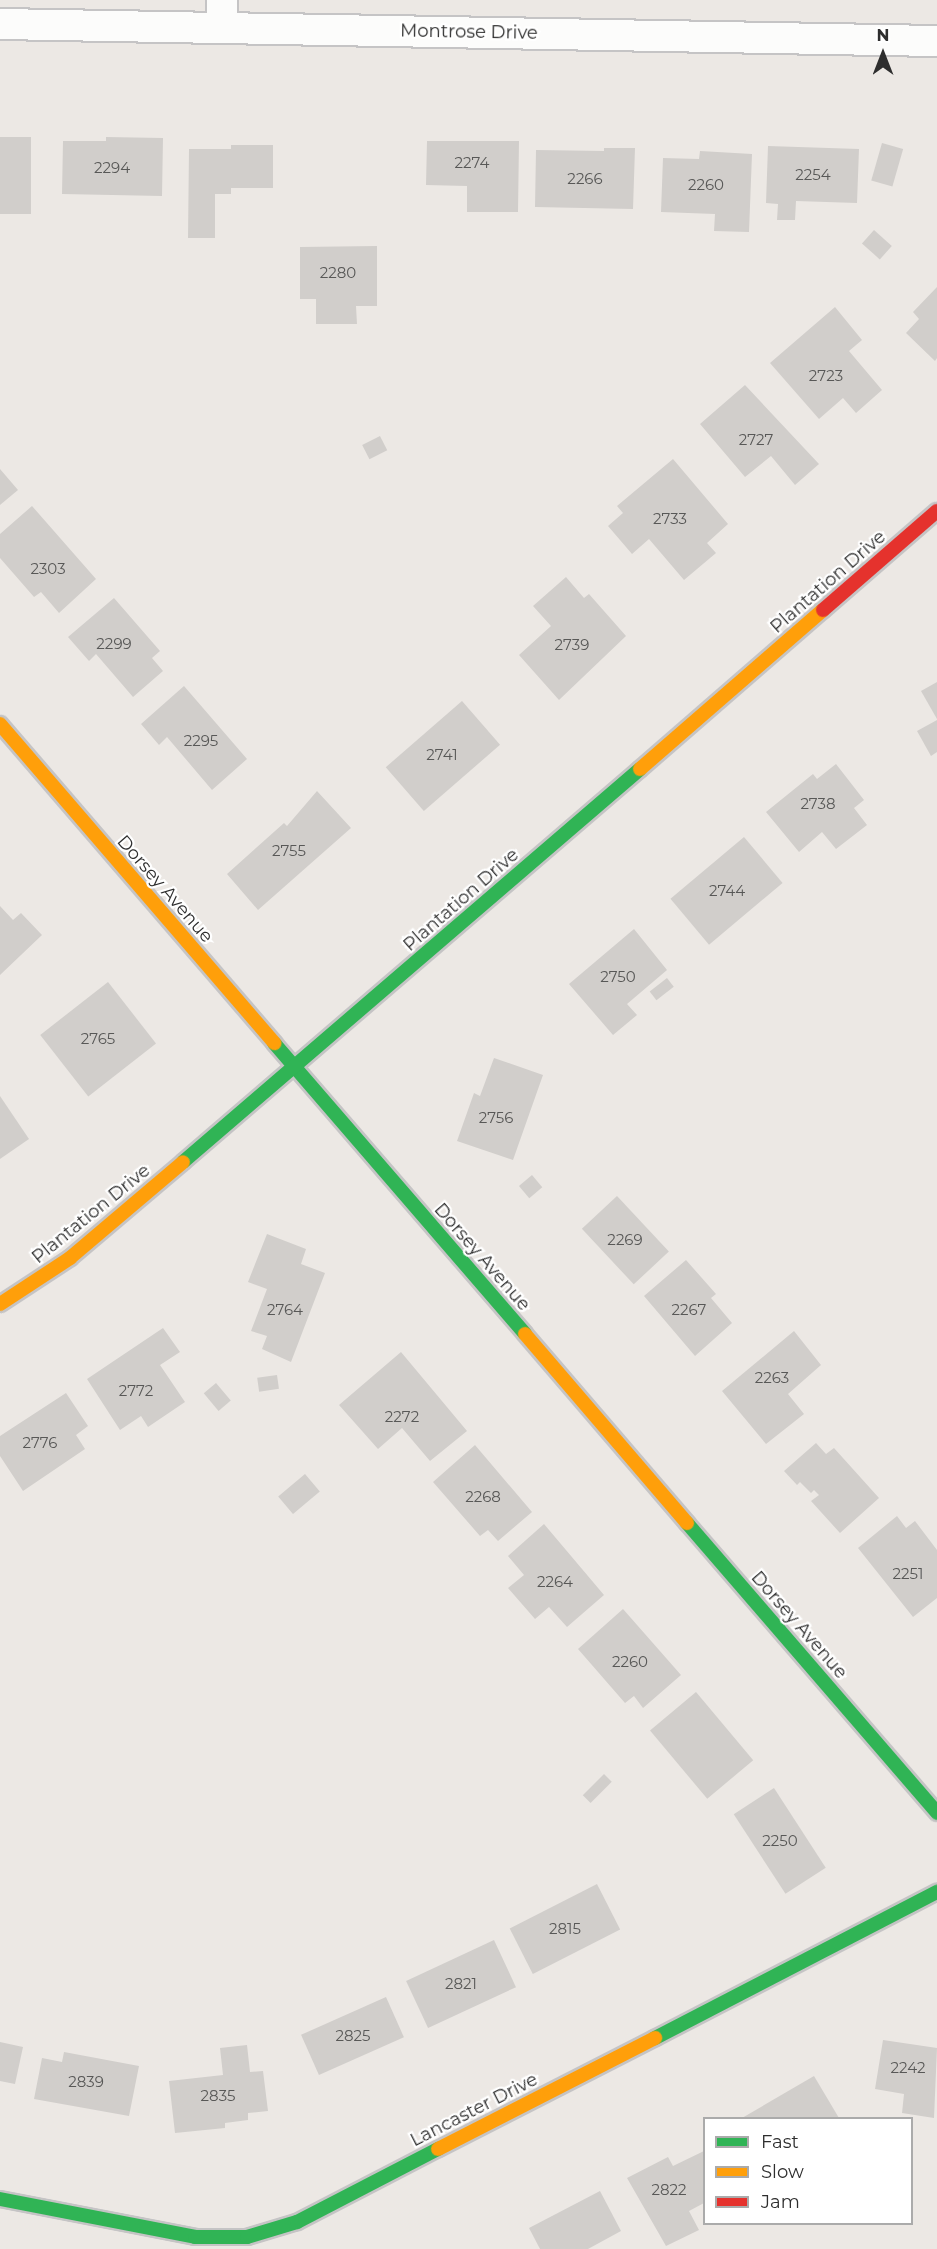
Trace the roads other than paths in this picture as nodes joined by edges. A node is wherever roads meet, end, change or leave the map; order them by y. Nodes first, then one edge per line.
1 (222, 14) edge
2 (0, 24) edge
3 (937, 41) edge
4 (937, 511) edge
5 (0, 724) edge
6 (296, 1068) junction
7 (0, 1304) edge
8 (937, 1813) edge
9 (937, 1892) edge
10 (0, 2199) edge

1 - 2 street, Montrose Drive
1 - 3 street, Montrose Drive
4 - 6 street, Plantation Drive
5 - 6 street, Dorsey Avenue
6 - 7 street, Plantation Drive
6 - 8 street, Dorsey Avenue
9 - 10 street, Lancaster Drive

